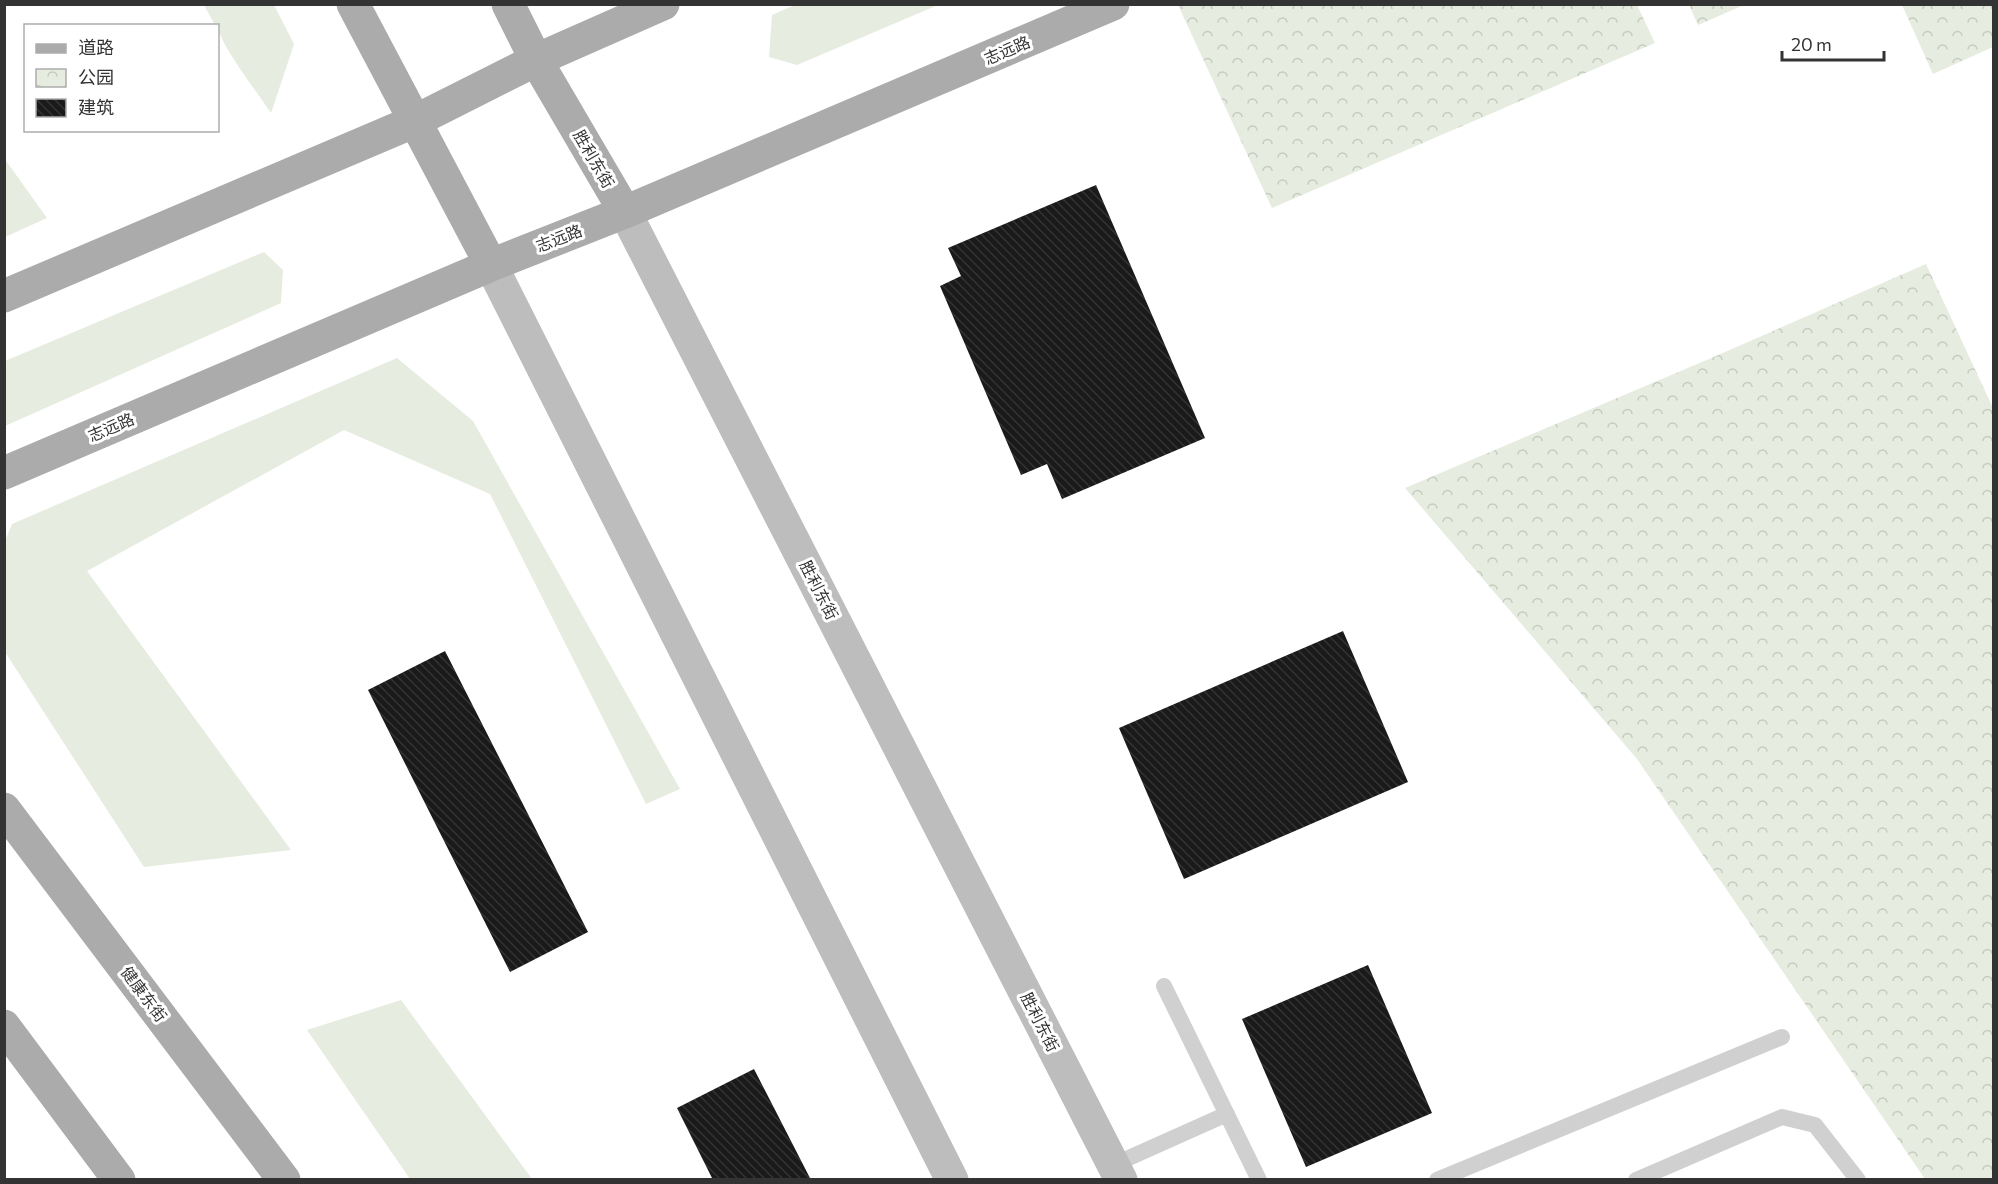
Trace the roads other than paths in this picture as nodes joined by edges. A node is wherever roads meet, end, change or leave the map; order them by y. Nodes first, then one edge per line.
1 (353, 4) edge
2 (508, 4) edge
3 (663, 4) edge
4 (1113, 4) edge
5 (536, 60) junction
6 (413, 122) junction
7 (625, 212) junction
8 (491, 265) junction
9 (4, 296) edge
10 (4, 473) edge
11 (4, 808) edge
12 (1164, 986) dead end
13 (4, 1026) edge
14 (1782, 1037) dead end
15 (1227, 1114) junction
16 (1117, 1172) edge
17 (119, 1179) edge
18 (284, 1179) edge
19 (952, 1179) edge
20 (1259, 1179) edge
21 (1437, 1179) edge
22 (1636, 1179) edge
23 (1858, 1179) edge

1 - 6 main road
2 - 5 main road, 胜利东街
3 - 5 main road
4 - 7 main road, 志远路
5 - 6 main road
5 - 7 main road, 胜利东街
6 - 8 main road
6 - 9 main road
7 - 8 main road, 志远路
7 - 16 street, 胜利东街
8 - 10 main road, 志远路
8 - 19 street
11 - 18 main road, 健康东街
12 - 15 lane
13 - 17 main road
14 - 21 lane
15 - 16 lane
15 - 20 lane
22 - 23 lane

